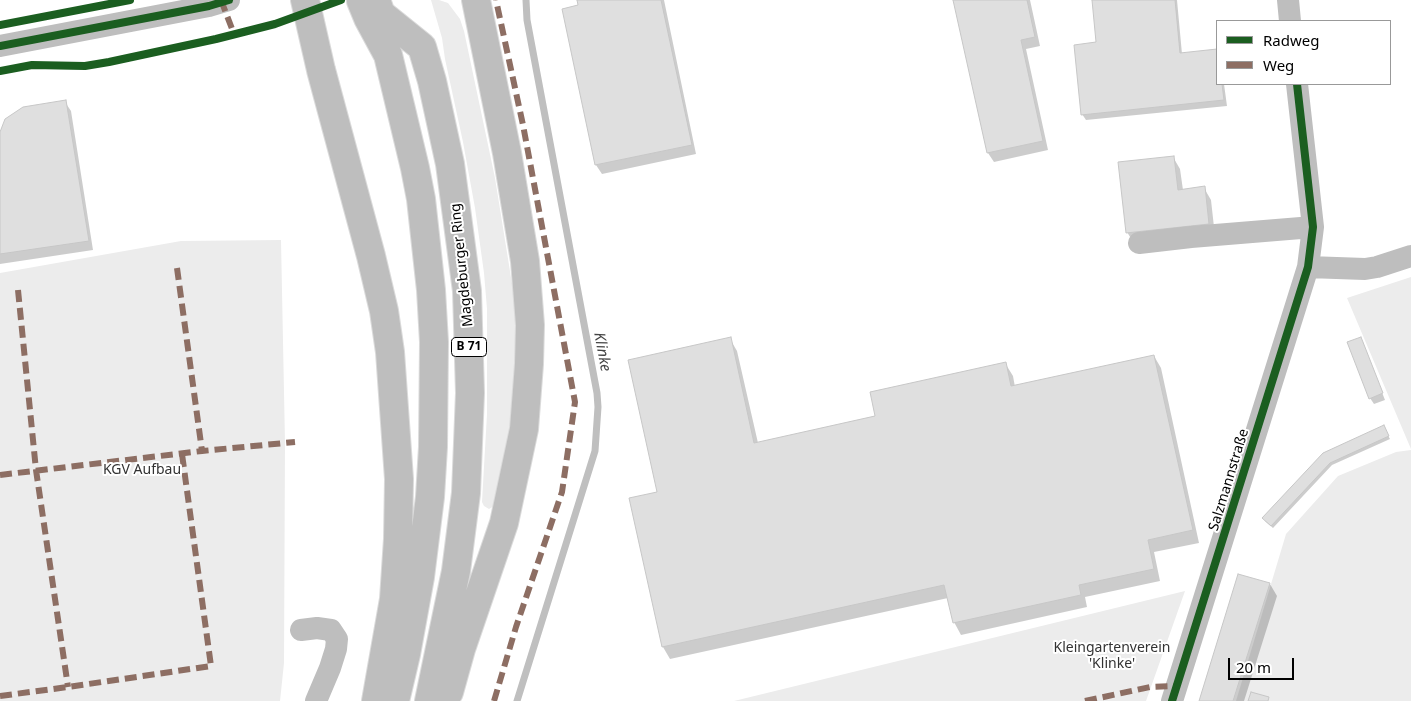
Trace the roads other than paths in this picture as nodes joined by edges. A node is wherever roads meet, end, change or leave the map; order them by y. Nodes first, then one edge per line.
1 (229, 0) edge
2 (305, 0) edge
3 (476, 0) edge
4 (1288, 0) edge
5 (180, 5) edge
6 (371, 8) edge
7 (1290, 20) edge
8 (0, 46) edge
9 (1297, 85) edge
10 (1313, 227) junction
11 (1138, 244) dead end
12 (1411, 256) edge
13 (1308, 267) junction
14 (300, 630) dead end
15 (316, 701) edge
16 (376, 701) edge
17 (395, 701) edge
18 (429, 701) edge
19 (447, 701) edge
20 (1172, 701) edge

1 - 5 street
2 - 16 highway
3 - 19 highway
4 - 7 street
5 - 8 street
6 - 17 highway, Magdeburger Ring / B 71
6 - 18 highway, Magdeburger Ring / B 71
9 - 10 street, Salzmannstraße
10 - 11 street
10 - 13 street, Salzmannstraße
12 - 13 street
13 - 20 street, Salzmannstraße
14 - 15 street

